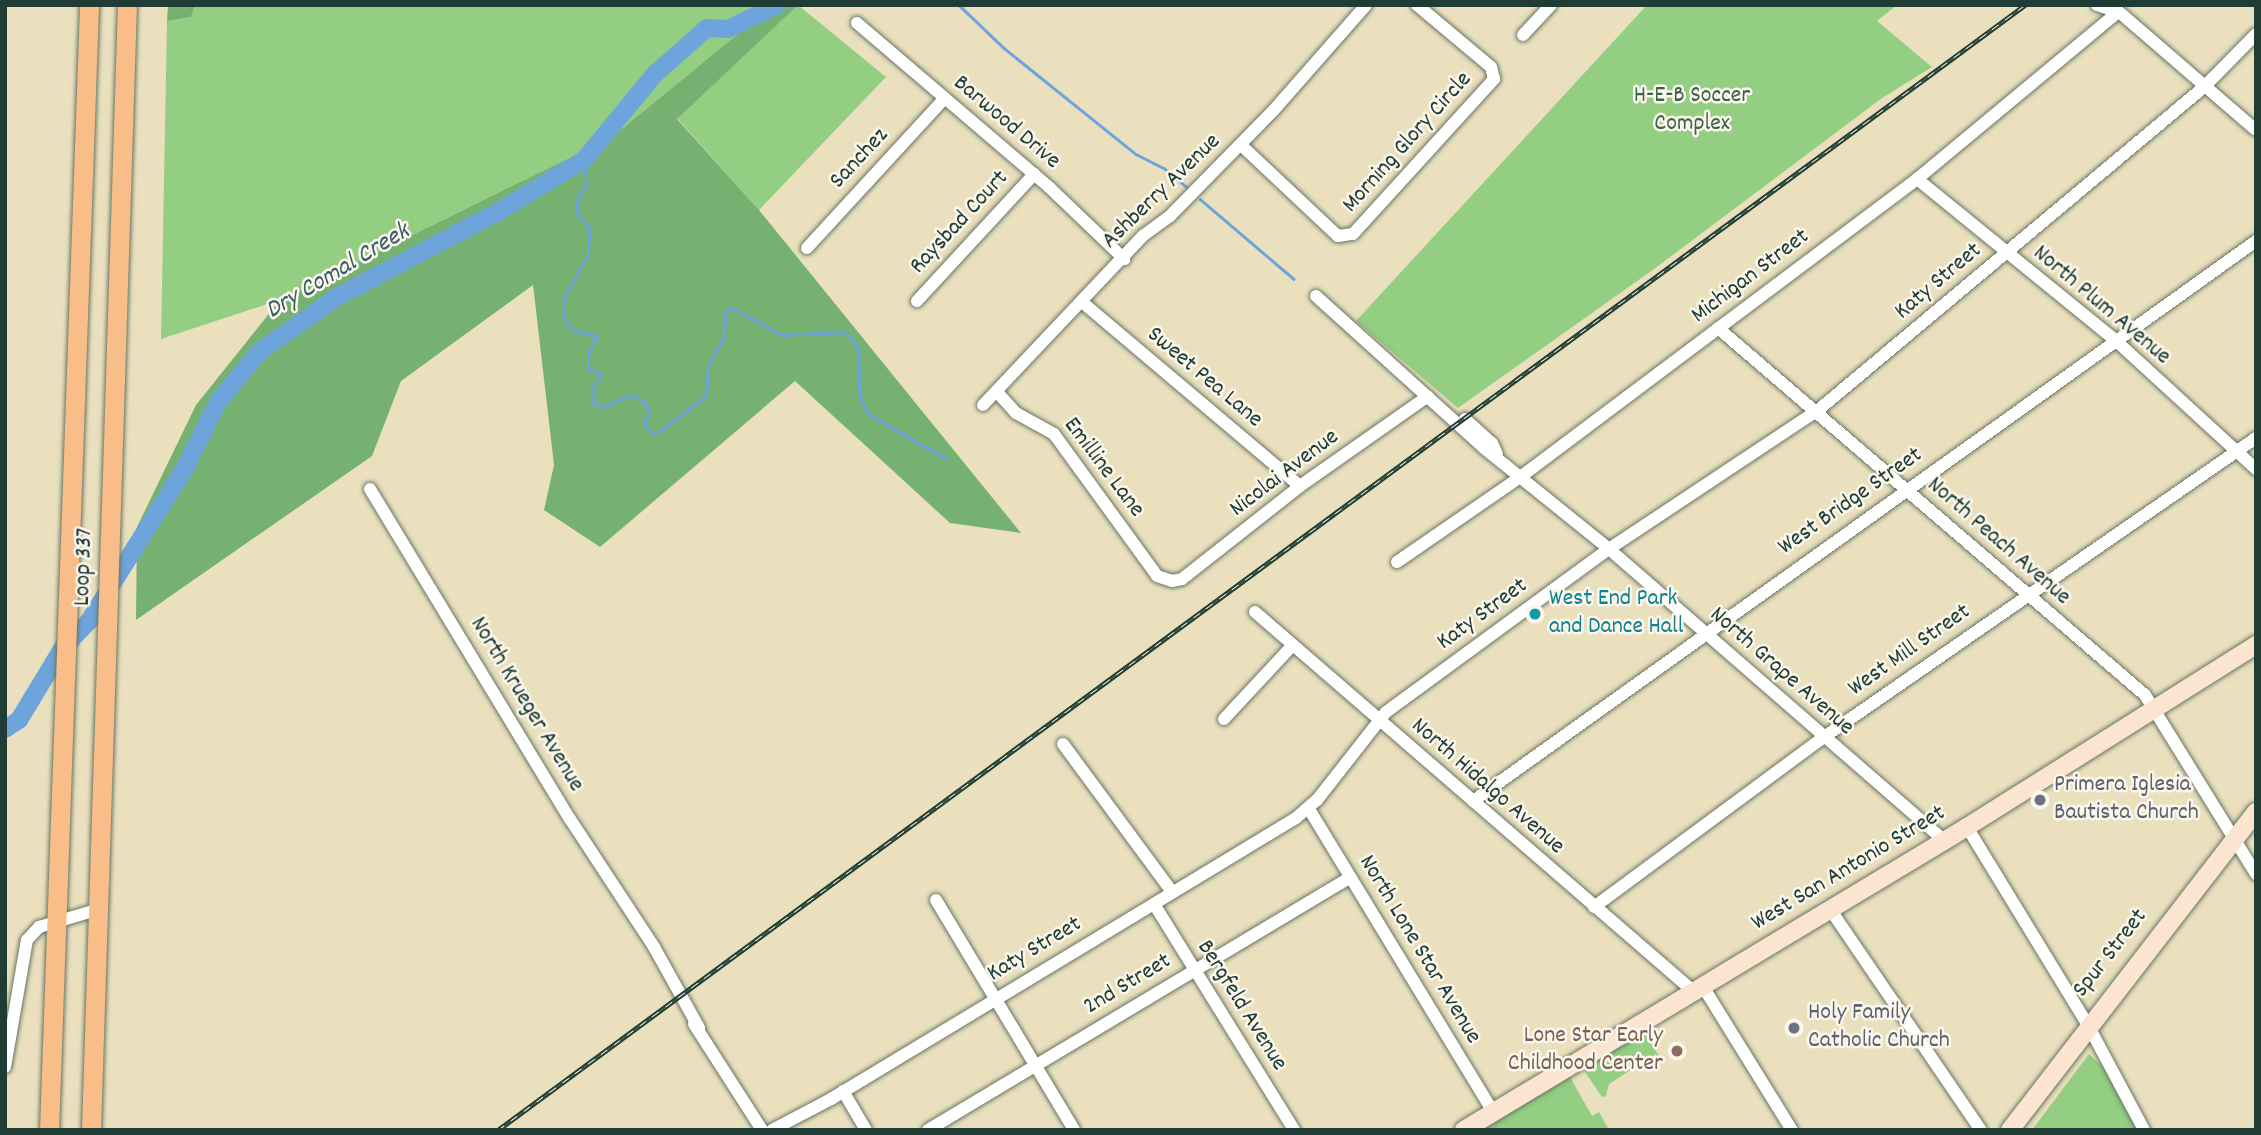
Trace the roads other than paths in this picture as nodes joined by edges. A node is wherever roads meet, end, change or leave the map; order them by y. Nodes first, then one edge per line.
1 (89, 5) edge
2 (127, 5) edge
3 (1366, 5) edge
4 (1417, 5) edge
5 (1551, 5) edge
6 (2098, 5) edge
7 (2115, 9) edge
8 (857, 23) dead end
9 (2256, 34) edge
10 (1523, 36) dead end
11 (2204, 87) junction
12 (944, 99) junction
13 (2256, 130) edge
14 (1241, 145) junction
15 (1034, 174) junction
16 (1917, 179) junction
17 (2256, 241) edge
18 (807, 248) dead end
19 (2005, 255) junction
20 (1124, 259) junction
21 (1316, 296) dead end
22 (917, 301) dead end
23 (1082, 302) junction
24 (1718, 328) junction
25 (2114, 339) junction
26 (997, 392) junction
27 (1427, 396) junction
28 (983, 405) dead end
29 (1817, 411) junction
30 (2256, 438) edge
31 (2236, 452) junction
32 (2256, 469) edge
33 (1523, 475) junction
34 (1300, 486) junction
35 (370, 489) dead end
36 (1905, 489) junction
37 (1609, 549) junction
38 (1397, 562) dead end
39 (1166, 580) joint
40 (2026, 595) junction
41 (1255, 612) dead end
42 (1704, 632) junction
43 (2256, 645) edge
44 (1291, 647) junction
45 (2153, 707) junction
46 (1224, 719) dead end
47 (1378, 721) junction
48 (1824, 737) junction
49 (1063, 744) dead end
50 (1473, 801) junction
51 (1308, 809) junction
52 (2256, 812) edge
53 (1967, 827) junction
54 (2234, 838) junction
55 (1943, 839) junction
56 (2256, 874) edge
57 (1350, 877) junction
58 (1172, 892) junction
59 (936, 900) dead end
60 (1154, 904) junction
61 (1594, 908) junction
62 (1830, 909) junction
63 (96, 910) junction
64 (60, 920) junction
65 (1193, 971) junction
66 (1698, 988) junction
67 (995, 998) junction
68 (2088, 1025) junction
69 (54, 1045) junction
70 (96, 1048) junction
71 (1035, 1065) junction
72 (5, 1067) edge
73 (843, 1091) junction
74 (1493, 1112) junction
75 (49, 1130) edge
76 (57, 1130) edge
77 (84, 1130) edge
78 (91, 1130) edge
79 (762, 1130) edge
80 (772, 1130) edge
81 (866, 1130) edge
82 (928, 1130) edge
83 (1074, 1130) edge
84 (1294, 1130) edge
85 (1464, 1130) edge
86 (1792, 1130) edge
87 (1982, 1130) edge
88 (2010, 1130) edge
89 (2144, 1130) edge

1 - 64 main road, Loop 337
2 - 63 main road, Loop 337
3 - 14 street, Ashberry Avenue
4 - 14 street, Morning Glory Circle
5 - 10 street
6 - 7 street
7 - 11 street
7 - 16 street, Michigan Street
8 - 12 street, Barwood Drive
9 - 11 street, Katy Street
11 - 13 street
11 - 19 street, Katy Street
12 - 15 street, Barwood Drive
12 - 18 street, Sanchez
14 - 20 street, Ashberry Avenue
15 - 20 street, Barwood Drive
15 - 22 street, Raysbad Court
16 - 19 street, North Plum Avenue
16 - 24 street, Michigan Street
17 - 25 street, West Bridge Street
19 - 25 street, North Plum Avenue
19 - 29 street, Katy Street
20 - 23 street, Ashberry Avenue
21 - 27 street, North Grape Avenue
23 - 26 street, Ashberry Avenue
23 - 34 street, Sweet Pea Lane
24 - 29 street, North Peach Avenue
24 - 33 street, Michigan Street
25 - 31 street, North Plum Avenue
25 - 36 street, West Bridge Street
26 - 28 street, Ashberry Avenue
26 - 39 street, Emilline Lane
27 - 33 street, North Grape Avenue
27 - 34 street, Nicolai Avenue
29 - 36 street, North Peach Avenue
29 - 37 street, Katy Street
30 - 31 street, West Mill Street
31 - 32 street, North Plum Avenue
31 - 40 street, West Mill Street
33 - 37 street, North Grape Avenue
33 - 38 street, Michigan Street
34 - 39 street, Nicolai Avenue
35 - 79 street, North Krueger Avenue
36 - 40 street, North Peach Avenue
36 - 42 street, West Bridge Street
37 - 42 street, North Grape Avenue
37 - 47 street, Katy Street
40 - 45 street, North Peach Avenue
40 - 48 street, West Mill Street
41 - 44 street, North Hidalgo Avenue
42 - 48 street, North Grape Avenue
42 - 50 street, West Bridge Street
43 - 45 street, West San Antonio Street
44 - 46 street
44 - 47 street, North Hidalgo Avenue
45 - 53 street, West San Antonio Street
45 - 54 street, North Peach Avenue
47 - 50 street, North Hidalgo Avenue
47 - 51 street, Katy Street
48 - 55 street, North Grape Avenue
48 - 61 street, West Mill Street
49 - 58 street
50 - 61 street, North Hidalgo Avenue
51 - 57 street, North Lone Star Avenue
51 - 58 street, Katy Street
52 - 54 street, Spur Street
53 - 55 street, West San Antonio Street
53 - 68 street
54 - 56 street, North Peach Avenue
54 - 68 street, Spur Street
55 - 62 street, West San Antonio Street
57 - 65 street, 2nd Street
57 - 74 street, North Lone Star Avenue
58 - 60 street, Katy Street
59 - 67 street
60 - 65 street, Bergfeld Avenue
60 - 67 street, Katy Street
61 - 66 street, North Hidalgo Avenue
62 - 66 street, West San Antonio Street
62 - 87 street
63 - 64 street
63 - 70 main road, Loop 337
64 - 69 main road, Loop 337
64 - 72 street
65 - 71 street, 2nd Street
65 - 84 street, Bergfeld Avenue
66 - 74 street, West San Antonio Street
66 - 86 street, North Hidalgo Avenue
67 - 71 street
67 - 73 street, Katy Street
68 - 88 street, Spur Street
68 - 89 street
69 - 75 main road, Loop 337
69 - 76 main road
70 - 77 main road
70 - 78 main road, Loop 337
71 - 82 street, 2nd Street
71 - 83 street
73 - 80 street, Katy Street
73 - 81 street
74 - 85 street, West San Antonio Street

